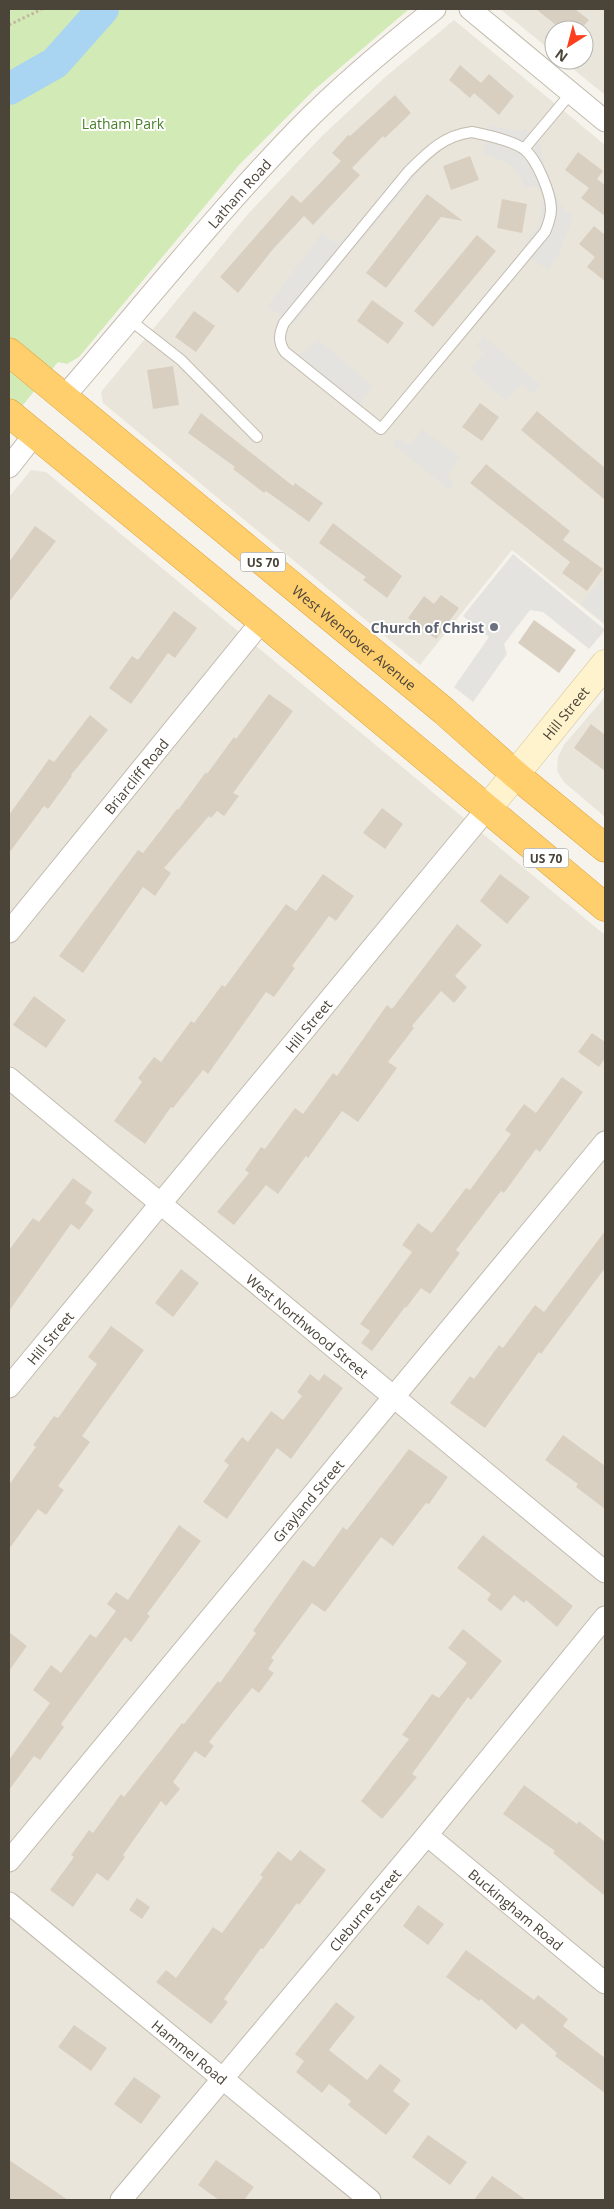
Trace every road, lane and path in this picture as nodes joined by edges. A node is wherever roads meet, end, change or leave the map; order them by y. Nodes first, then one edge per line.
1 (42, 9) edge
2 (435, 9) edge
3 (470, 9) edge
4 (9, 25) edge
5 (571, 93) junction
6 (605, 121) edge
7 (524, 149) junction
8 (130, 320) junction
9 (9, 352) edge
10 (63, 398) junction
11 (9, 413) edge
12 (35, 434) junction
13 (257, 437) dead end
14 (9, 468) edge
15 (262, 620) junction
16 (605, 664) edge
17 (516, 775) junction
18 (487, 809) junction
19 (605, 848) edge
20 (605, 908) edge
21 (9, 932) edge
22 (9, 1078) edge
23 (605, 1142) edge
24 (161, 1204) junction
25 (9, 1387) edge
26 (392, 1397) junction
27 (605, 1572) edge
28 (605, 1617) edge
29 (427, 1835) junction
30 (9, 1861) edge
31 (9, 1903) edge
32 (605, 1983) edge
33 (222, 2079) junction
34 (121, 2200) edge
35 (370, 2200) edge

1 - 4 path
2 - 8 street, Latham Road
3 - 5 street
5 - 6 street
5 - 7 lane
7 - 7 lane
8 - 10 street, Latham Road
8 - 13 lane
9 - 10 highway, West Wendover Avenue / US 70
10 - 17 highway, West Wendover Avenue / US 70
11 - 12 highway, US 70
12 - 14 street
12 - 15 highway, US 70
15 - 18 highway, US 70
15 - 21 street, Briarcliff Road
16 - 17 street, Hill Street
17 - 18 street, Hill Street
17 - 19 highway, West Wendover Avenue / US 70
18 - 20 highway, US 70
18 - 24 street, Hill Street
22 - 24 street, West Northwood Street
23 - 26 street, Grayland Street
24 - 25 street, Hill Street
24 - 26 street, West Northwood Street
26 - 27 street, West Northwood Street
26 - 30 street, Grayland Street
28 - 29 street, Cleburne Street
29 - 32 street, Buckingham Road
29 - 33 street, Cleburne Street
31 - 33 street, Hammel Road
33 - 34 street, Cleburne Street
33 - 35 street, Hammel Road

